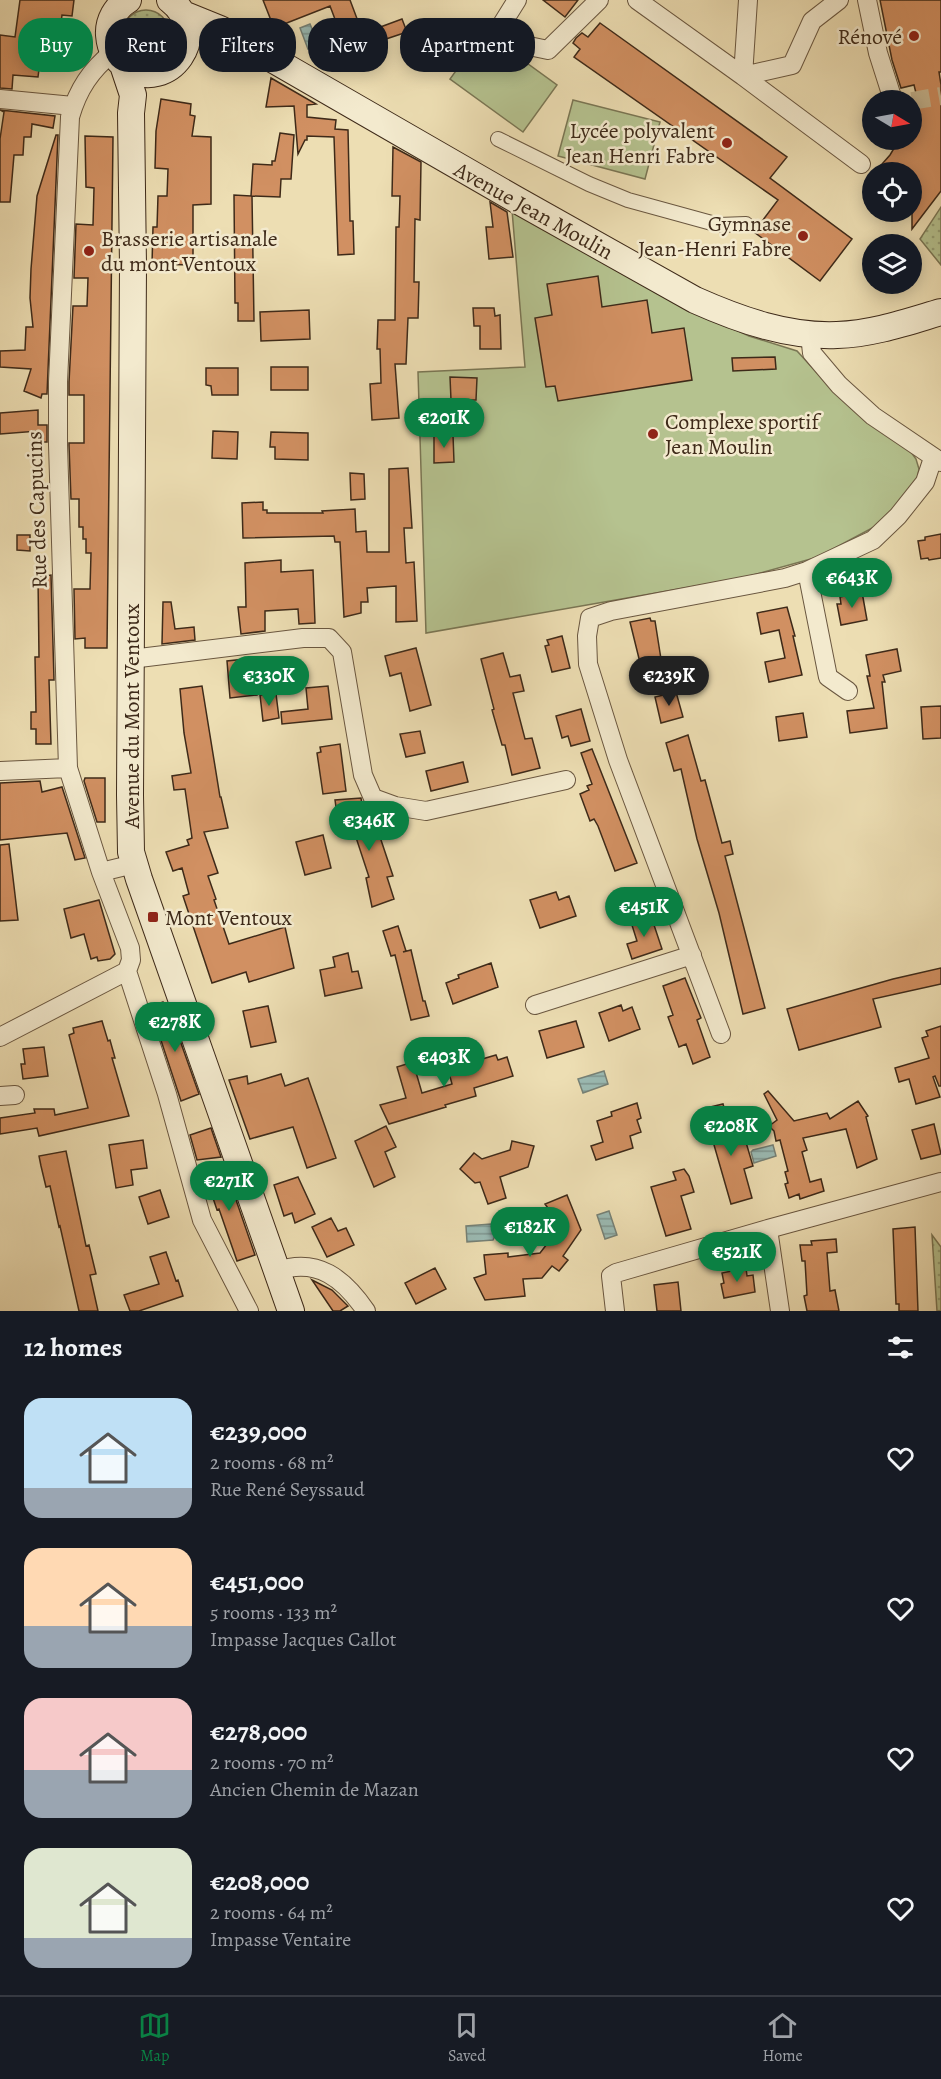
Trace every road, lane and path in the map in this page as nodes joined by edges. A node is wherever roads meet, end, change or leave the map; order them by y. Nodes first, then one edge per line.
1 (518, 0) edge
2 (599, 0) edge
3 (638, 0) edge
4 (648, 0) edge
5 (748, 0) edge
6 (839, 0) edge
7 (867, 0) edge
8 (125, 1) edge
9 (176, 7) edge
10 (113, 18) edge
11 (199, 18) edge
12 (187, 24) edge
13 (187, 42) edge
14 (105, 63) edge
15 (124, 72) edge
16 (139, 72) edge
17 (156, 72) edge
18 (294, 72) edge
19 (150, 74) junction
20 (743, 76) junction
21 (890, 90) edge
22 (133, 95) junction
23 (0, 99) edge
24 (73, 106) junction
25 (498, 139) dead end
26 (861, 164) dead end
27 (746, 225) dead end
28 (941, 312) edge
29 (810, 335) junction
30 (937, 460) edge
31 (807, 571) junction
32 (131, 659) junction
33 (848, 691) dead end
34 (68, 768) junction
35 (0, 771) edge
36 (566, 780) dead end
37 (134, 864) junction
38 (100, 872) junction
39 (692, 955) junction
40 (127, 971) junction
41 (535, 1005) dead end
42 (721, 1034) dead end
43 (0, 1037) edge
44 (941, 1182) edge
45 (768, 1229) junction
46 (277, 1271) junction
47 (249, 1311) edge
48 (291, 1311) edge
49 (366, 1311) edge
50 (615, 1311) edge
51 (780, 1311) edge

1 - 2 street
3 - 4 street
3 - 20 street
5 - 20 street
6 - 20 street
7 - 21 street
8 - 10 main road, Avenue du Mont Ventoux
9 - 11 main road, Avenue Jean Moulin
12 - 13 main road
14 - 24 street, Rue des Capucins
15 - 22 main road, Avenue du Mont Ventoux
16 - 19 main road
17 - 19 main road
18 - 29 main road, Avenue Jean Moulin
19 - 22 main road
20 - 26 street
22 - 32 main road, Avenue du Mont Ventoux
23 - 24 street
24 - 34 street, Rue des Capucins
25 - 27 street
28 - 29 main road, Avenue Jean Moulin
29 - 30 street
30 - 31 street
31 - 33 street
31 - 39 street
32 - 36 street
32 - 37 main road, Avenue du Mont Ventoux
34 - 35 street
34 - 38 street, Rue des Capucins
37 - 38 street
37 - 46 main road, Avenue du Mont Ventoux
38 - 40 street, Rue des Capucins
39 - 41 street
39 - 42 street
40 - 43 street
40 - 47 street, Rue des Capucins
44 - 45 street
45 - 50 street
45 - 51 street
46 - 48 main road, Avenue du Mont Ventoux
46 - 49 street

